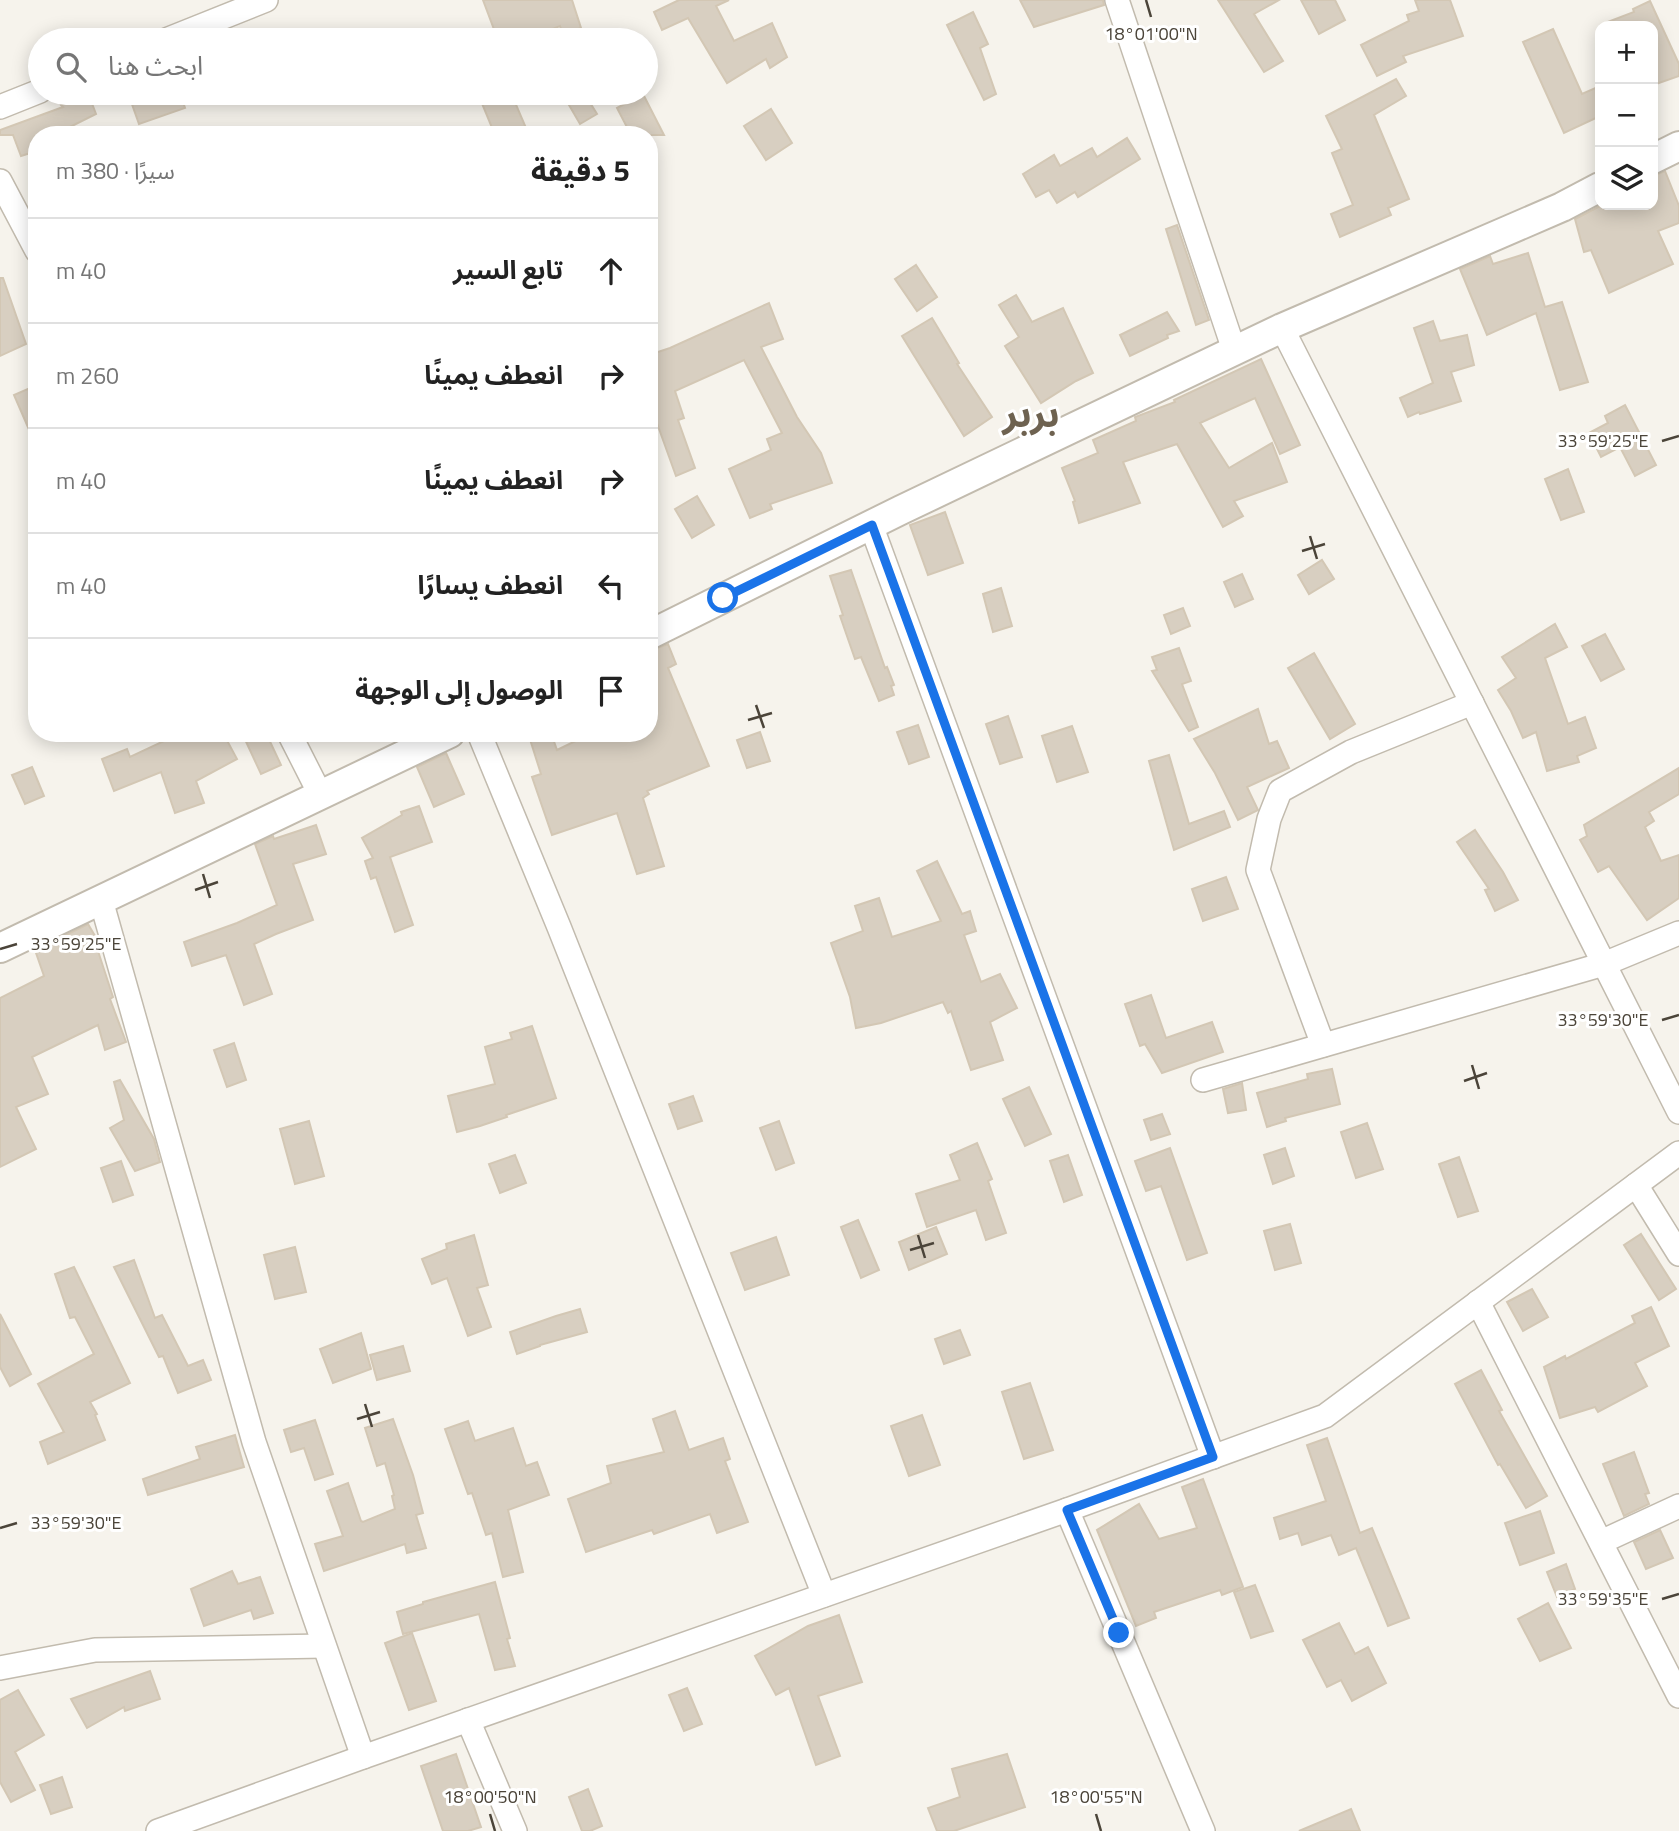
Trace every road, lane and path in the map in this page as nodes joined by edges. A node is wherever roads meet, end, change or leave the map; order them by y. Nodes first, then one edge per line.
1 (266, 0) edge
2 (1118, 0) edge
3 (196, 28) edge
4 (28, 96) edge
5 (0, 107) edge
6 (1679, 146) edge
7 (1658, 156) edge
8 (0, 181) edge
9 (1595, 190) edge
10 (28, 234) edge
11 (1282, 328) junction
12 (1234, 351) junction
13 (872, 525) junction
14 (658, 631) edge
15 (1472, 703) junction
16 (294, 742) edge
17 (432, 742) edge
18 (483, 742) edge
19 (321, 796) junction
20 (101, 900) junction
21 (1679, 933) edge
22 (0, 948) edge
23 (1604, 964) junction
24 (1323, 1045) junction
25 (1203, 1080) dead end
26 (1679, 1112) edge
27 (1679, 1153) edge
28 (1636, 1185) junction
29 (1679, 1254) edge
30 (1478, 1302) junction
31 (1213, 1457) junction
32 (1679, 1506) edge
33 (1067, 1510) junction
34 (1601, 1542) junction
35 (824, 1595) junction
36 (324, 1646) junction
37 (0, 1668) edge
38 (1679, 1696) edge
39 (468, 1720) junction
40 (363, 1757) junction
41 (169, 1829) edge
42 (516, 1831) edge
43 (1203, 1831) edge

1 - 3 street
2 - 12 street
4 - 5 street
6 - 7 street
8 - 10 street
9 - 11 street
11 - 12 street
11 - 15 street
12 - 13 street
13 - 14 street
13 - 31 street
15 - 23 street
15 - 24 street
16 - 19 street
17 - 19 street
18 - 35 street
19 - 20 street
20 - 22 street
20 - 36 street
21 - 23 street
23 - 24 street
23 - 26 street
24 - 25 street
27 - 28 street
28 - 29 street
28 - 30 street
30 - 31 street
30 - 34 street
31 - 33 street
32 - 34 street
33 - 35 street
33 - 43 street
34 - 38 street
35 - 39 street
36 - 37 street
36 - 40 street
39 - 40 street
39 - 42 street
40 - 41 street

